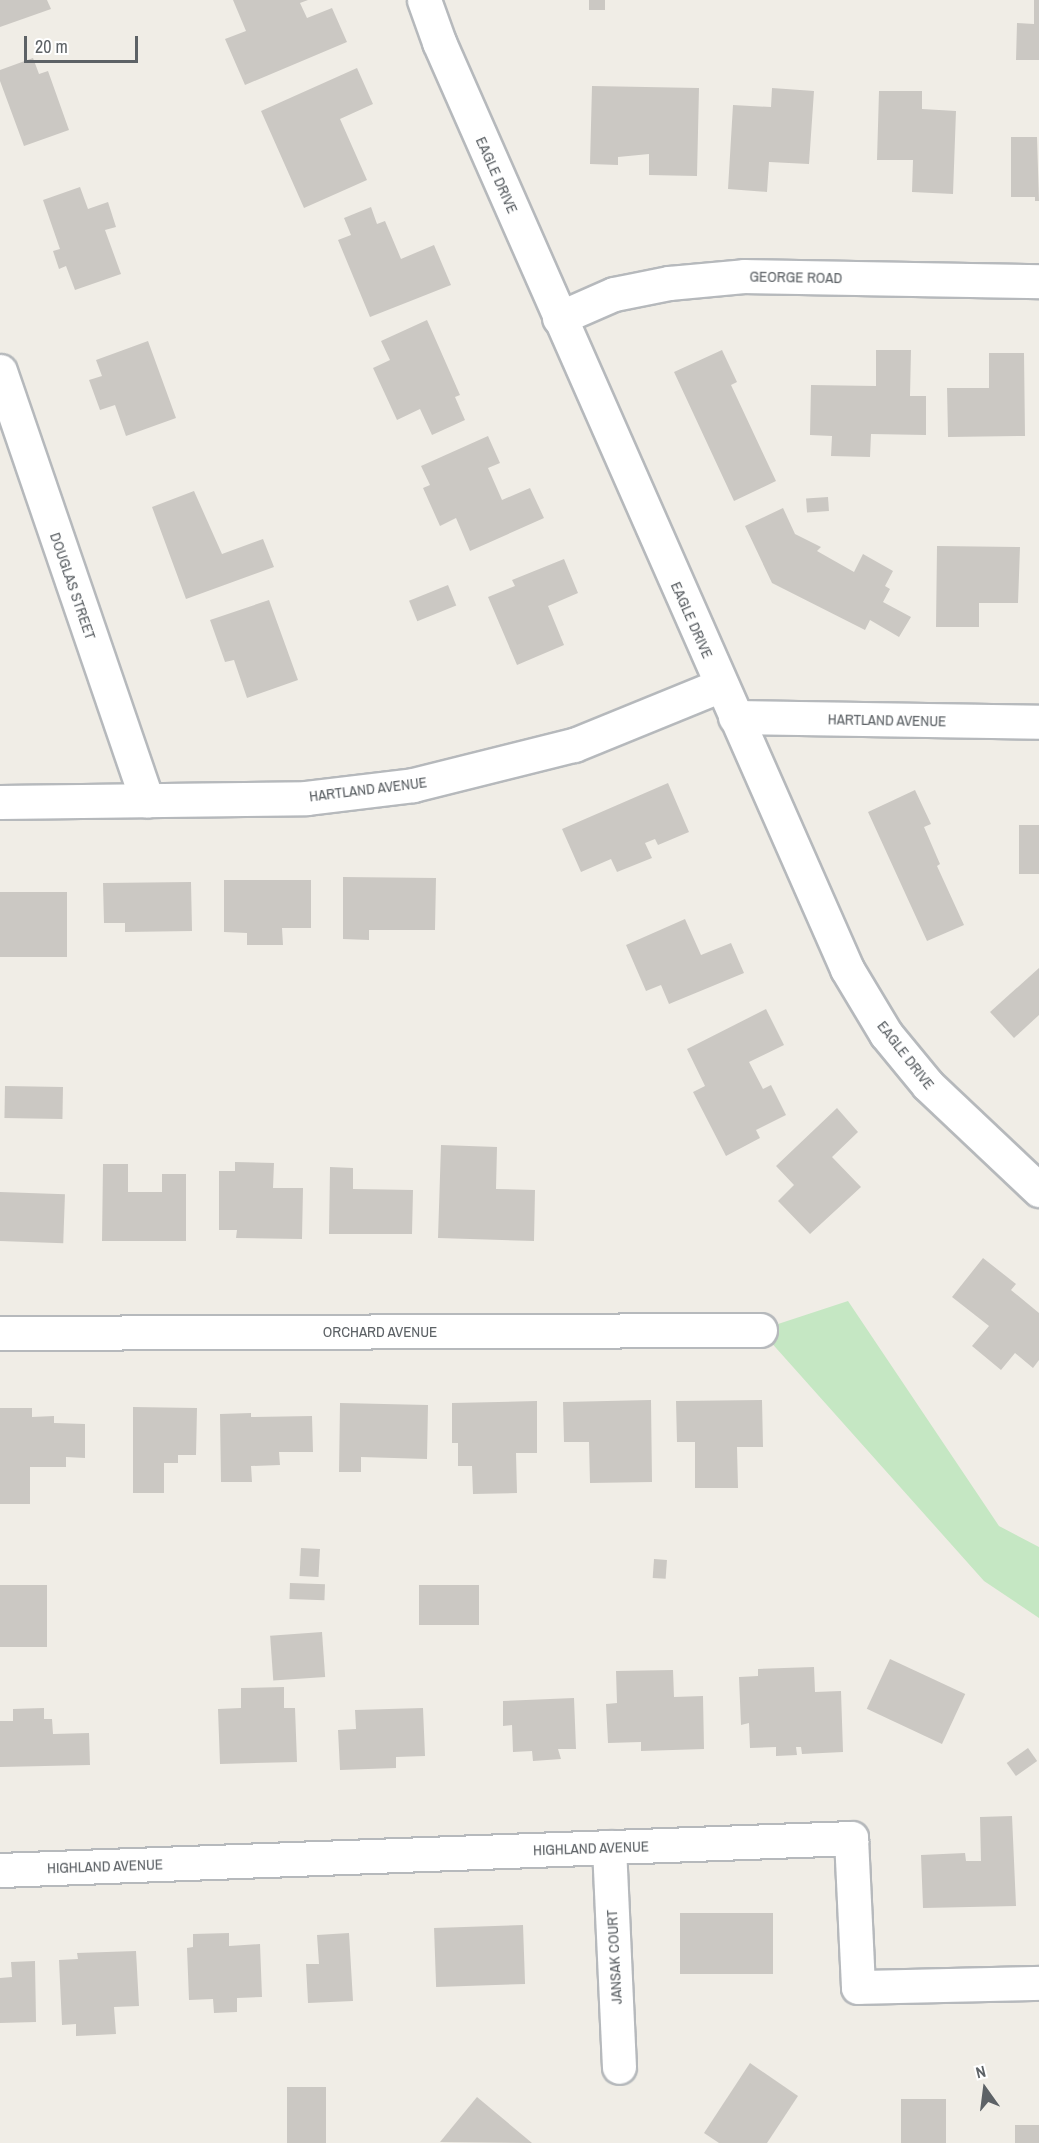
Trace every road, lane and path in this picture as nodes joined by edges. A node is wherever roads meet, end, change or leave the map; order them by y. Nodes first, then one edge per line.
1 (424, 0) edge
2 (1039, 281) edge
3 (559, 318) junction
4 (0, 371) edge
5 (721, 685) junction
6 (735, 717) junction
7 (1039, 722) edge
8 (147, 801) junction
9 (0, 802) edge
10 (1039, 1190) edge
11 (760, 1330) dead end
12 (0, 1333) edge
13 (609, 1847) junction
14 (0, 1870) edge
15 (1039, 1983) edge
16 (619, 2067) dead end

1 - 3 street, EAGLE DRIVE
2 - 3 street, GEORGE ROAD
3 - 5 street, EAGLE DRIVE
4 - 8 street, DOUGLAS STREET
5 - 6 street, EAGLE DRIVE
5 - 8 street, HARTLAND AVENUE
6 - 7 street, HARTLAND AVENUE
6 - 10 street, EAGLE DRIVE
8 - 9 street, HARTLAND AVENUE
11 - 12 street, ORCHARD AVENUE
13 - 14 street, HIGHLAND AVENUE
13 - 15 street, HIGHLAND AVENUE
13 - 16 street, JANSAK COURT

